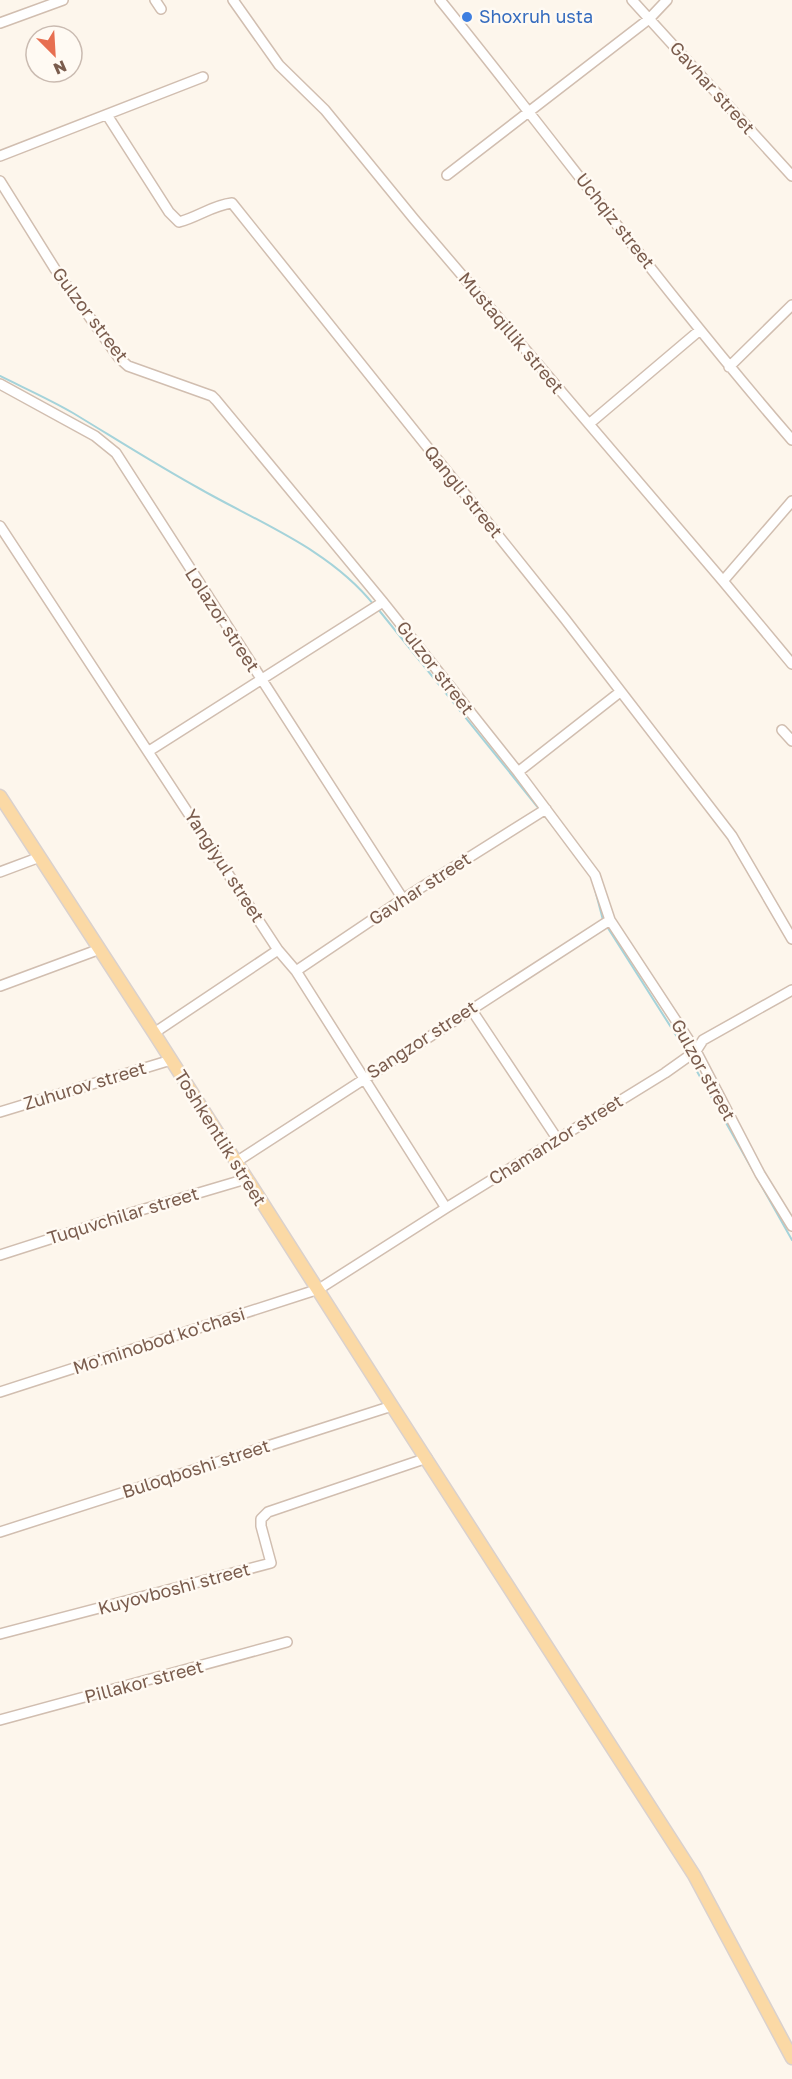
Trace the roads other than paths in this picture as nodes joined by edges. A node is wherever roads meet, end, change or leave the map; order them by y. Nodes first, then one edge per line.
1 (61, 0) edge
2 (155, 0) edge
3 (233, 0) edge
4 (440, 0) edge
5 (632, 0) edge
6 (667, 0) edge
7 (161, 9) dead end
8 (649, 19) junction
9 (0, 23) edge
10 (203, 76) dead end
11 (530, 111) junction
12 (107, 116) junction
13 (0, 156) edge
14 (447, 175) dead end
15 (792, 176) edge
16 (0, 181) edge
17 (792, 305) edge
18 (700, 330) junction
19 (729, 367) junction
20 (0, 384) edge
21 (589, 424) junction
22 (792, 440) edge
23 (792, 501) edge
24 (0, 526) edge
25 (723, 581) junction
26 (383, 602) junction
27 (792, 664) edge
28 (261, 680) junction
29 (620, 692) junction
30 (782, 730) dead end
31 (792, 741) edge
32 (149, 751) junction
33 (518, 772) junction
34 (0, 796) edge
35 (546, 809) junction
36 (40, 857) junction
37 (0, 872) edge
38 (403, 899) junction
39 (610, 920) junction
40 (792, 939) edge
41 (100, 949) junction
42 (278, 950) junction
43 (296, 971) junction
44 (0, 986) edge
45 (792, 990) edge
46 (471, 1009) junction
47 (154, 1033) junction
48 (696, 1051) junction
49 (171, 1060) junction
50 (364, 1078) junction
51 (0, 1112) edge
52 (558, 1140) junction
53 (236, 1162) junction
54 (246, 1179) junction
55 (446, 1208) junction
56 (792, 1226) edge
57 (0, 1255) edge
58 (319, 1289) junction
59 (0, 1392) edge
60 (392, 1406) junction
61 (427, 1458) junction
62 (0, 1532) edge
63 (0, 1634) edge
64 (287, 1642) dead end
65 (0, 1720) edge
66 (792, 2058) edge

1 - 9 street
2 - 7 street
3 - 21 street, Mustaqillik street
4 - 11 street, Uchqiz street
5 - 8 street, Gavhar street
6 - 8 street
8 - 11 street
8 - 15 street, Gavhar street
10 - 12 street
11 - 14 street
11 - 18 street, Uchqiz street
12 - 13 street
12 - 29 street, Qangli street
16 - 26 street, Gulzor street
17 - 19 street
18 - 19 street, Uchqiz street
18 - 21 street
19 - 22 street, Uchqiz street
20 - 28 street, Lolazor street
21 - 25 street, Mustaqillik street
23 - 25 street
24 - 32 street, Yangiyul street
25 - 27 street, Mustaqillik street
26 - 28 street
26 - 33 street, Gulzor street
28 - 32 street
28 - 38 street, Lolazor street
29 - 33 street
29 - 40 street, Qangli street
30 - 31 street
32 - 42 street, Yangiyul street
33 - 35 street, Gulzor street
34 - 36 main road, Toshkentlik street
35 - 38 street, Gavhar street
35 - 39 street, Gulzor street
36 - 37 street
36 - 41 main road, Toshkentlik street
38 - 43 street, Gavhar street
39 - 46 street, Sangzor street
39 - 48 street, Gulzor street
41 - 44 street
41 - 47 main road, Toshkentlik street
42 - 43 street, Yangiyul street
42 - 47 street
43 - 50 street, Yangiyul street
45 - 48 street, Chamanzor street
46 - 50 street, Sangzor street
46 - 52 street
47 - 49 main road, Toshkentlik street
48 - 52 street, Chamanzor street
48 - 56 street, Gulzor street
49 - 51 street, Zuhurov street
49 - 53 main road, Toshkentlik street
50 - 53 street, Sangzor street
50 - 55 street, Yangiyul street
52 - 55 street, Chamanzor street
53 - 54 main road, Toshkentlik street
54 - 57 street, Tuquvchilar street
54 - 58 main road, Toshkentlik street
55 - 58 street, Chamanzor street
58 - 59 street, Mo'minobod ko'chasi
58 - 60 main road, Toshkentlik street
60 - 61 main road, Toshkentlik street
60 - 62 street, Buloqboshi street
61 - 63 street, Kuyovboshi street
61 - 66 main road, Toshkentlik street
64 - 65 street, Pillakor street

